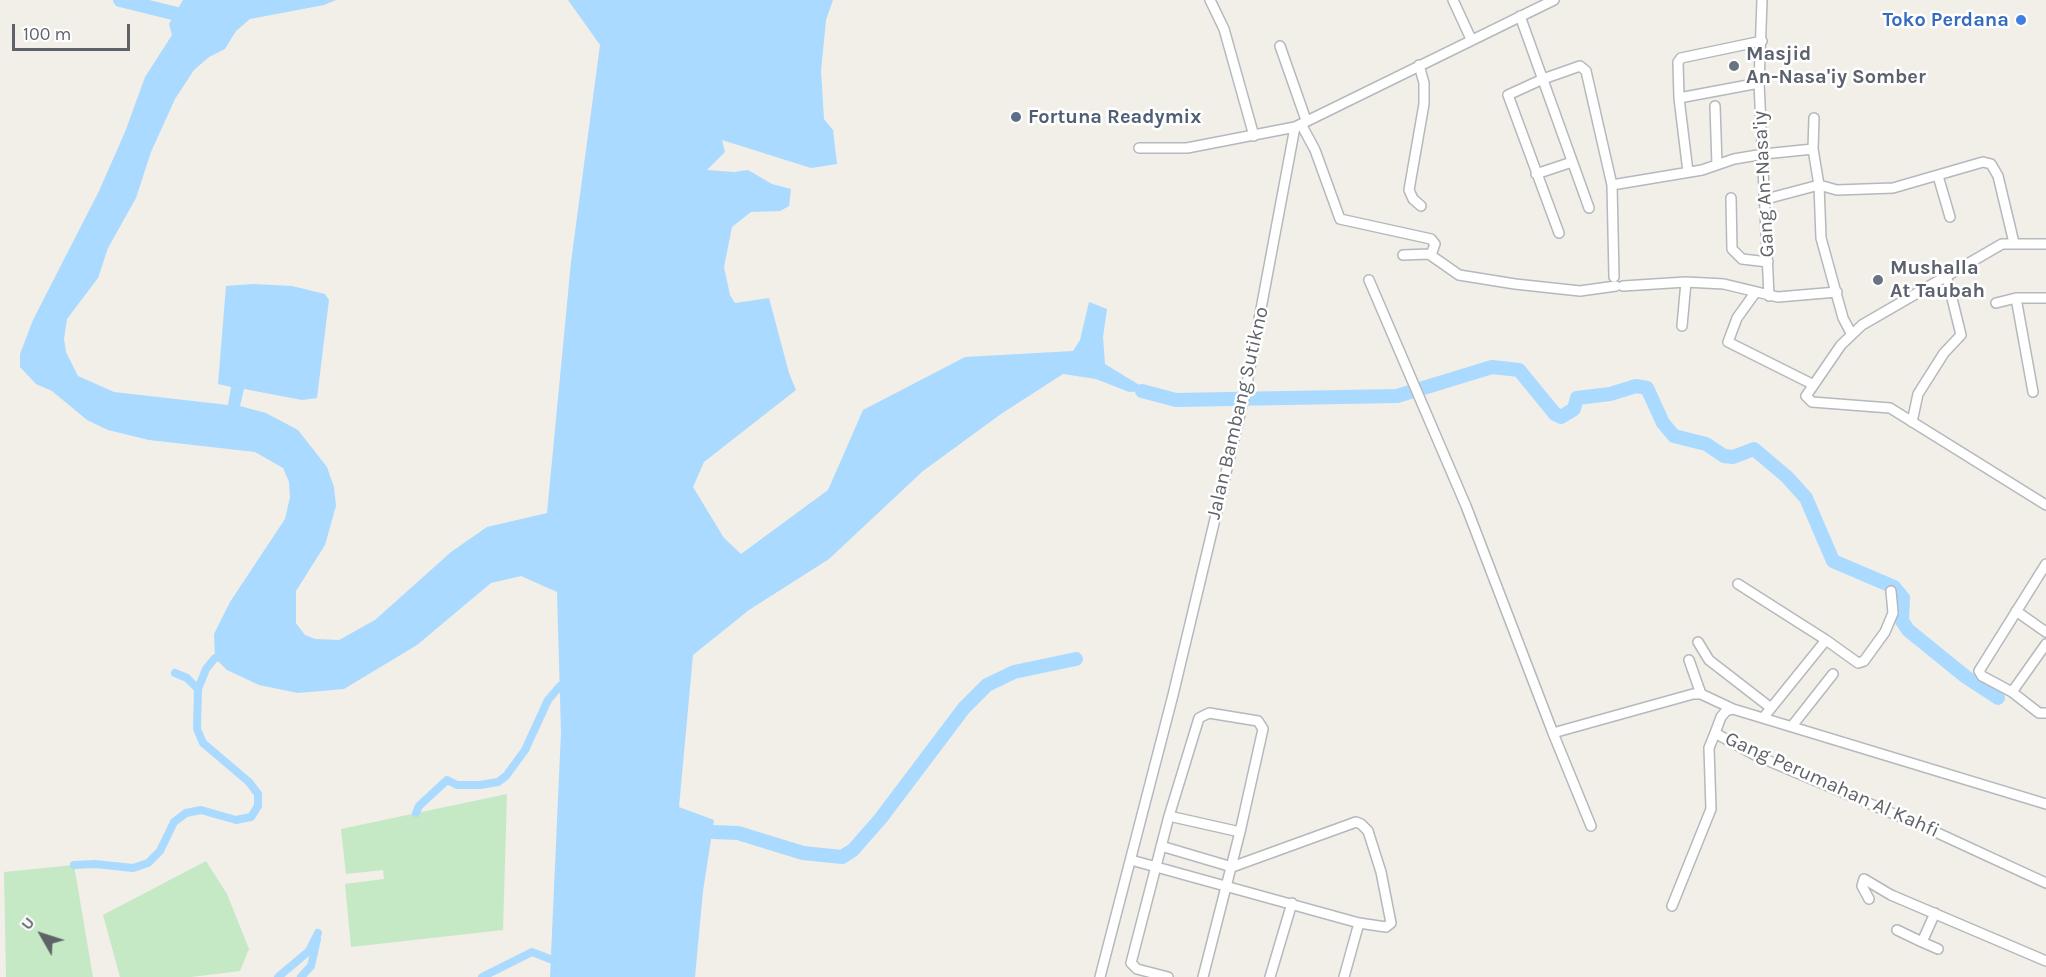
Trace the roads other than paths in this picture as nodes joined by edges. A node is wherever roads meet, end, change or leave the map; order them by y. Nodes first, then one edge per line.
1 (1210, 0) edge
2 (1453, 0) edge
3 (1554, 0) edge
4 (1762, 0) edge
5 (1520, 16) junction
6 (1471, 39) junction
7 (1762, 41) junction
8 (1280, 46) dead end
9 (1419, 65) junction
10 (1543, 79) junction
11 (1759, 83) junction
12 (1679, 98) junction
13 (1715, 106) dead end
14 (1815, 118) dead end
15 (1301, 124) junction
16 (1254, 136) junction
17 (1139, 148) dead end
18 (1813, 149) junction
19 (1764, 154) junction
20 (1572, 162) junction
21 (1717, 165) junction
22 (1688, 172) junction
23 (1536, 174) junction
24 (1938, 176) junction
25 (1612, 185) junction
26 (1819, 185) junction
27 (1731, 198) dead end
28 (1766, 200) junction
29 (1421, 206) dead end
30 (1589, 208) dead end
31 (1950, 217) dead end
32 (1559, 233) dead end
33 (2014, 243) junction
34 (2046, 244) edge
35 (1403, 255) dead end
36 (1431, 255) junction
37 (1767, 262) junction
38 (1947, 278) junction
39 (1369, 280) dead end
40 (1686, 282) junction
41 (1618, 283) junction
42 (1838, 292) junction
43 (1755, 293) junction
44 (1769, 296) junction
45 (2016, 298) junction
46 (2046, 298) edge
47 (1996, 303) dead end
48 (1682, 326) dead end
49 (1851, 333) junction
50 (1812, 384) junction
51 (2033, 392) dead end
52 (1912, 422) junction
53 (2046, 505) edge
54 (2046, 564) edge
55 (1738, 584) dead end
56 (1891, 591) dead end
57 (2016, 611) junction
58 (2046, 632) edge
59 (1826, 640) junction
60 (1698, 642) dead end
61 (2046, 644) edge
62 (1689, 660) dead end
63 (1833, 674) dead end
64 (2012, 692) junction
65 (1701, 694) junction
66 (1771, 708) junction
67 (1733, 709) junction
68 (2046, 713) edge
69 (1763, 718) junction
70 (1792, 726) junction
71 (1553, 733) junction
72 (1715, 733) junction
73 (2045, 801) edge
74 (1169, 816) junction
75 (1591, 826) dead end
76 (1240, 832) junction
77 (1161, 846) junction
78 (1131, 860) junction
79 (1156, 867) junction
80 (1232, 867) junction
81 (2046, 883) edge
82 (1225, 888) junction
83 (1869, 899) dead end
84 (1292, 903) junction
85 (1672, 906) dead end
86 (1935, 914) junction
87 (1359, 923) junction
88 (1897, 930) dead end
89 (1922, 942) junction
90 (1938, 949) dead end
91 (2046, 961) edge
92 (1100, 977) edge
93 (1168, 977) edge
94 (1203, 977) edge
95 (1270, 977) edge
96 (1344, 977) edge

1 - 16 street
2 - 6 street
3 - 5 street
4 - 7 street, Gang An-Nasa'iy
5 - 6 street
5 - 10 street
6 - 9 street
7 - 11 street, Gang An-Nasa'iy
7 - 12 street
8 - 15 street
9 - 15 street
9 - 29 street
10 - 20 street
10 - 23 street
10 - 25 street
11 - 12 street
11 - 19 street, Gang An-Nasa'iy
12 - 22 street
13 - 21 street
14 - 18 street
15 - 16 street
15 - 36 street
15 - 78 street, Jalan Bambang Sutikno
16 - 17 street
18 - 19 street
18 - 26 street
19 - 21 street
19 - 28 street, Gang An-Nasa'iy
20 - 23 street
20 - 30 street
21 - 22 street
22 - 25 street
23 - 32 street
24 - 26 street
24 - 31 street
24 - 33 street
25 - 41 street
26 - 28 street
26 - 42 street
27 - 37 street
28 - 37 street, Gang An-Nasa'iy
33 - 34 street
33 - 38 street
35 - 36 street
36 - 41 street
37 - 44 street, Gang An-Nasa'iy
38 - 49 street
38 - 52 street
39 - 71 street
40 - 41 street
40 - 43 street
40 - 48 street
42 - 44 street
42 - 49 street
43 - 44 street
43 - 50 street
45 - 46 street
45 - 47 street
45 - 51 street
49 - 50 street
50 - 52 street
52 - 53 street
54 - 57 street
55 - 59 street
56 - 59 street
57 - 58 street
57 - 64 street
59 - 66 street
60 - 66 street
61 - 64 street
62 - 65 street
63 - 70 street
64 - 68 street
65 - 67 street
65 - 71 street
66 - 69 street
67 - 69 street, Gang Perumahan Al Kahfi
67 - 72 street, Gang Perumahan Al Kahfi
69 - 70 street, Gang Perumahan Al Kahfi
70 - 73 street, Gang Perumahan Al Kahfi
71 - 75 street
72 - 81 street, Gang Perumahan Al Kahfi
72 - 85 street
74 - 76 street
74 - 76 street
74 - 77 street
76 - 80 street
77 - 79 street
77 - 80 street
78 - 79 street
78 - 92 street, Jalan Bambang Sutikno
79 - 82 street
79 - 93 street
80 - 82 street
80 - 87 street
82 - 84 street
82 - 94 street
83 - 86 street
84 - 87 street
84 - 95 street
86 - 89 street
86 - 91 street
87 - 96 street
88 - 89 street
89 - 90 street

